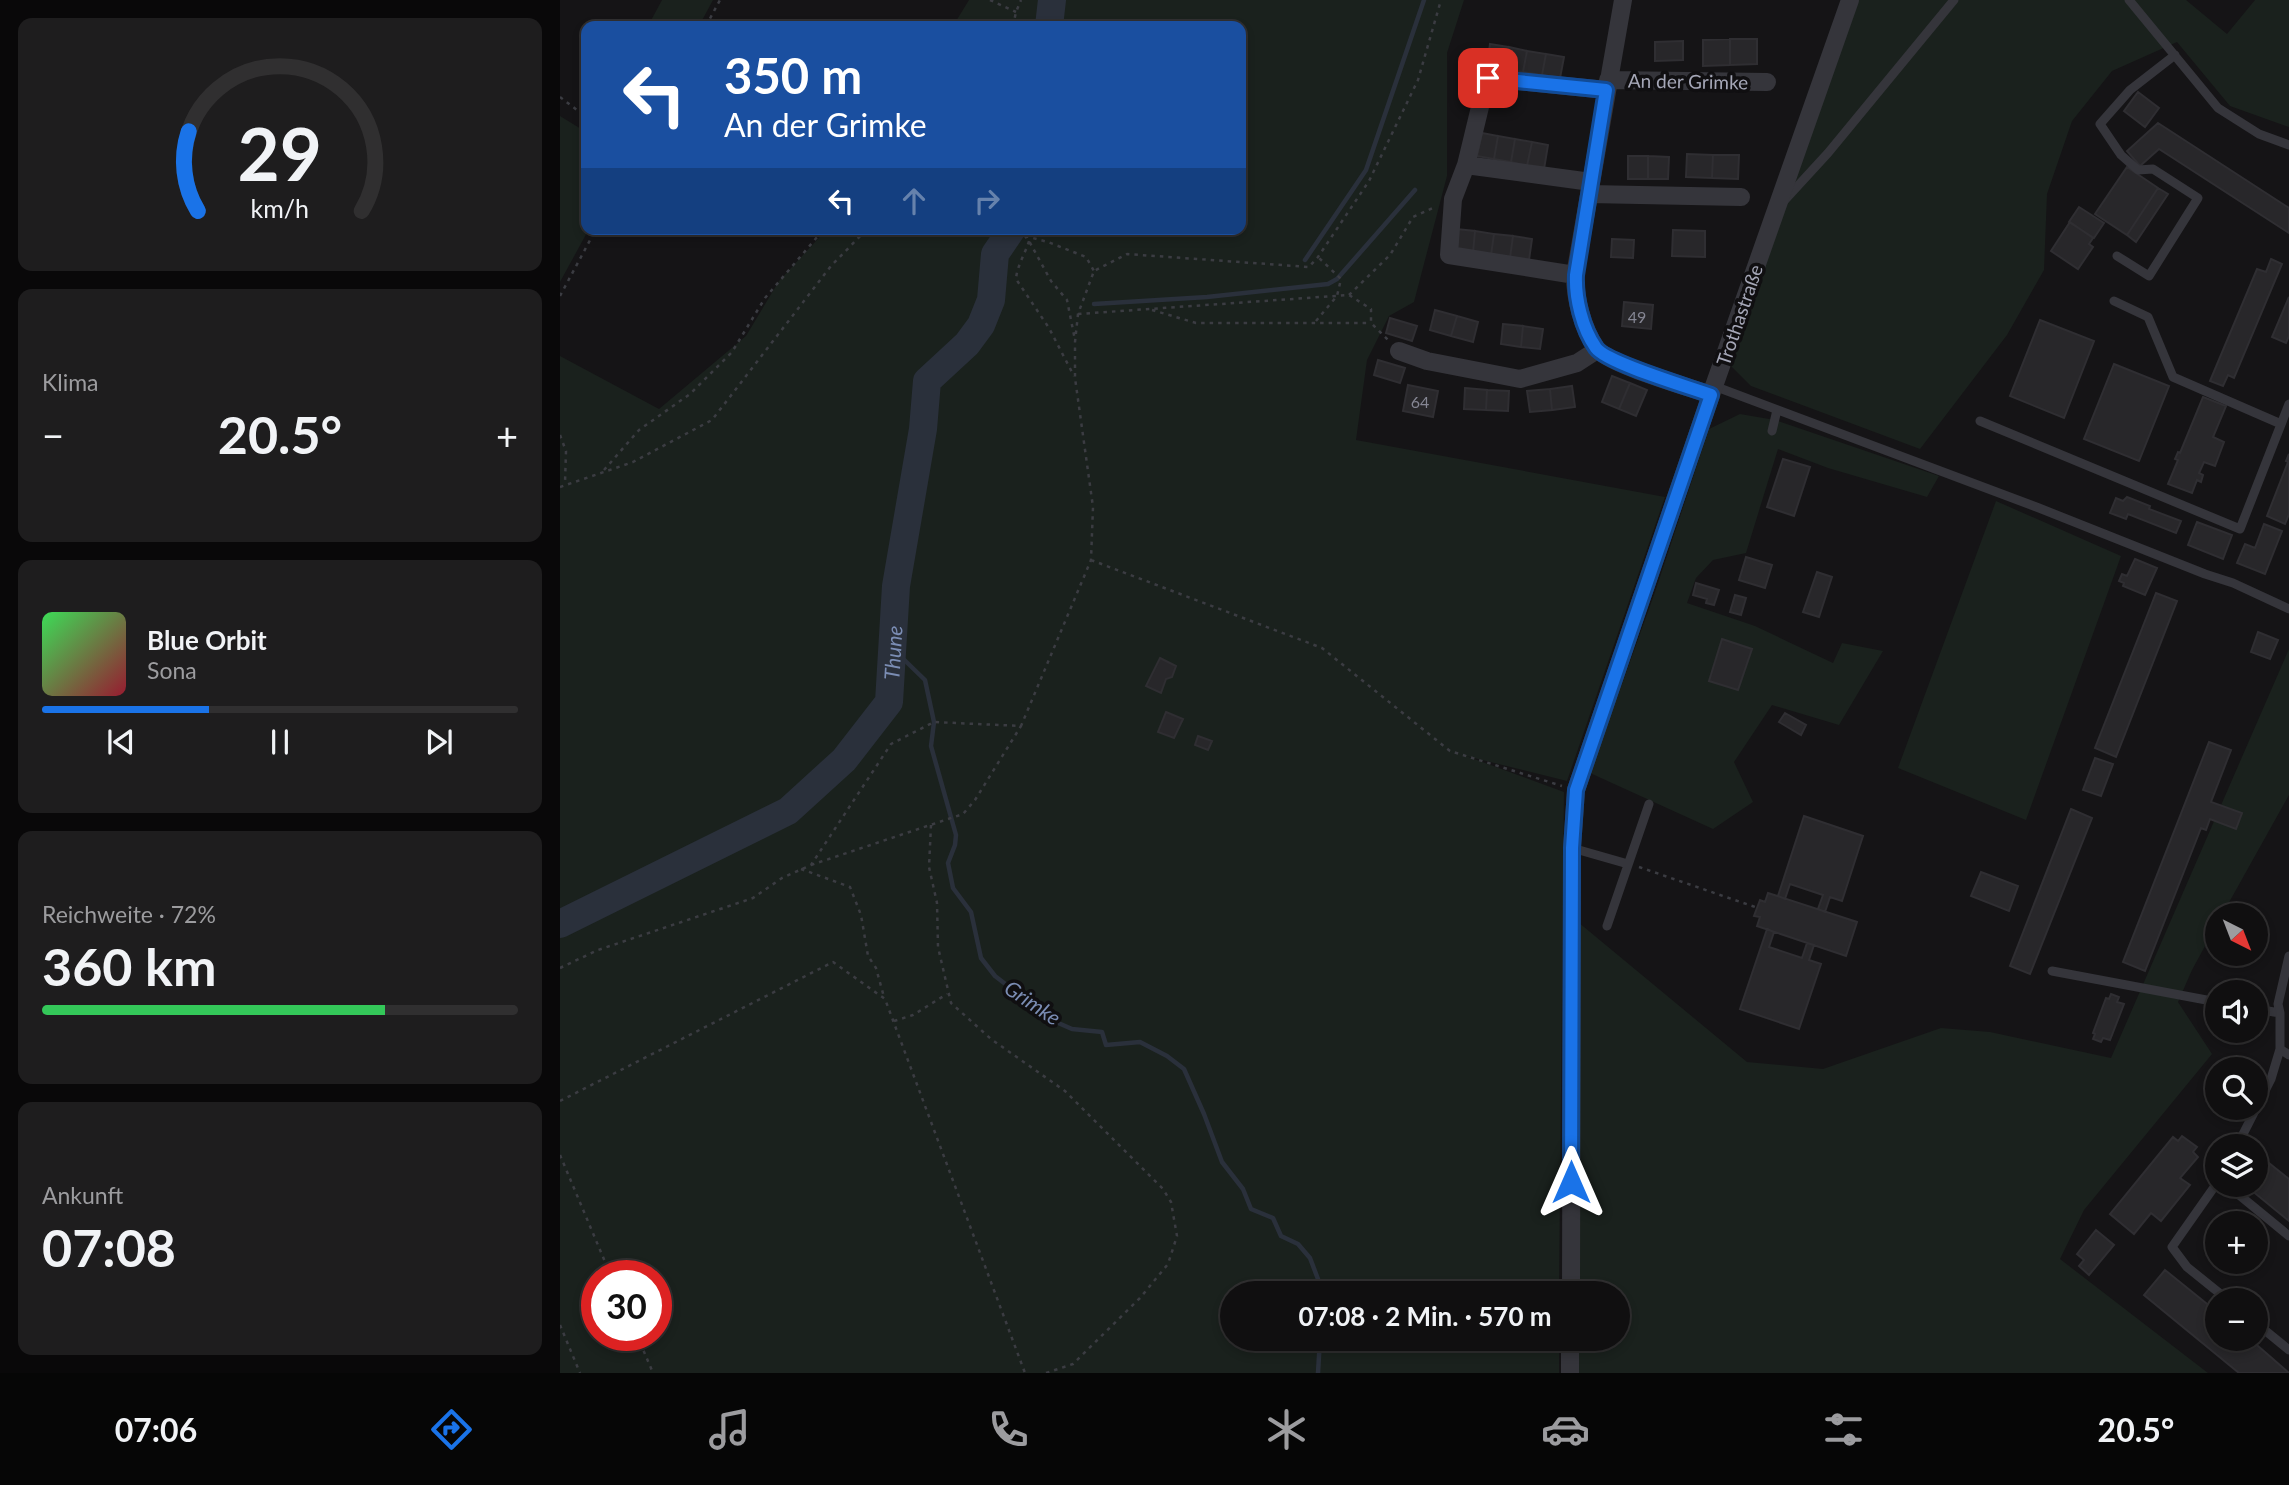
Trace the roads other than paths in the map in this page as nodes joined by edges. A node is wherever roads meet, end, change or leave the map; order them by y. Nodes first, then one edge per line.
1 (1623, 0) edge
2 (1850, 0) edge
3 (1954, 0) edge
4 (2129, 0) edge
5 (2175, 55) junction
6 (1767, 82) dead end
7 (1607, 85) junction
8 (2289, 145) edge
9 (1466, 165) junction
10 (1590, 188) junction
11 (1741, 197) dead end
12 (1776, 209) junction
13 (2117, 256) dead end
14 (1576, 275) junction
15 (2114, 301) dead end
16 (1597, 350) junction
17 (1399, 351) road end
18 (1713, 390) junction
19 (2289, 404) edge
20 (1777, 410) junction
21 (1980, 421) dead end
22 (2281, 424) junction
23 (1772, 431) dead end
24 (2289, 609) edge
25 (1649, 804) dead end
26 (1572, 848) junction
27 (1628, 864) junction
28 (1607, 926) dead end
29 (2289, 956) edge
30 (2052, 971) dead end
31 (2205, 1000) edge
32 (2268, 1011) edge
33 (2280, 1013) junction
34 (2280, 1049) junction
35 (2289, 1055) edge
36 (2243, 1134) edge
37 (2208, 1197) edge
38 (2242, 1197) edge
39 (2289, 1236) edge
40 (1571, 1281) edge
41 (2213, 1288) edge
42 (2268, 1333) edge
43 (2289, 1350) edge
44 (1570, 1351) edge
45 (1570, 1373) edge

1 - 7 street, An der Grimke
2 - 12 street, Trothastraße
3 - 12 lane
4 - 5 lane
5 - 8 lane
5 - 13 lane
6 - 7 street, An der Grimke
7 - 9 street, An der Grimke
7 - 10 street, An der Grimke
9 - 10 street
9 - 14 street, An der Grimke
10 - 11 street
10 - 14 street, An der Grimke
12 - 18 street, Trothastraße
14 - 16 street, An der Grimke
15 - 22 lane
16 - 17 street
16 - 18 street
18 - 20 lane
18 - 26 street, Trothastraße
19 - 22 lane
20 - 23 lane
20 - 24 lane
21 - 22 lane
25 - 27 lane
26 - 27 lane
26 - 40 street, Trothastraße
27 - 28 lane
29 - 33 lane
30 - 31 lane
32 - 33 lane
33 - 34 lane
34 - 35 lane
34 - 36 lane
37 - 41 lane
38 - 39 lane
42 - 43 lane
44 - 45 street

